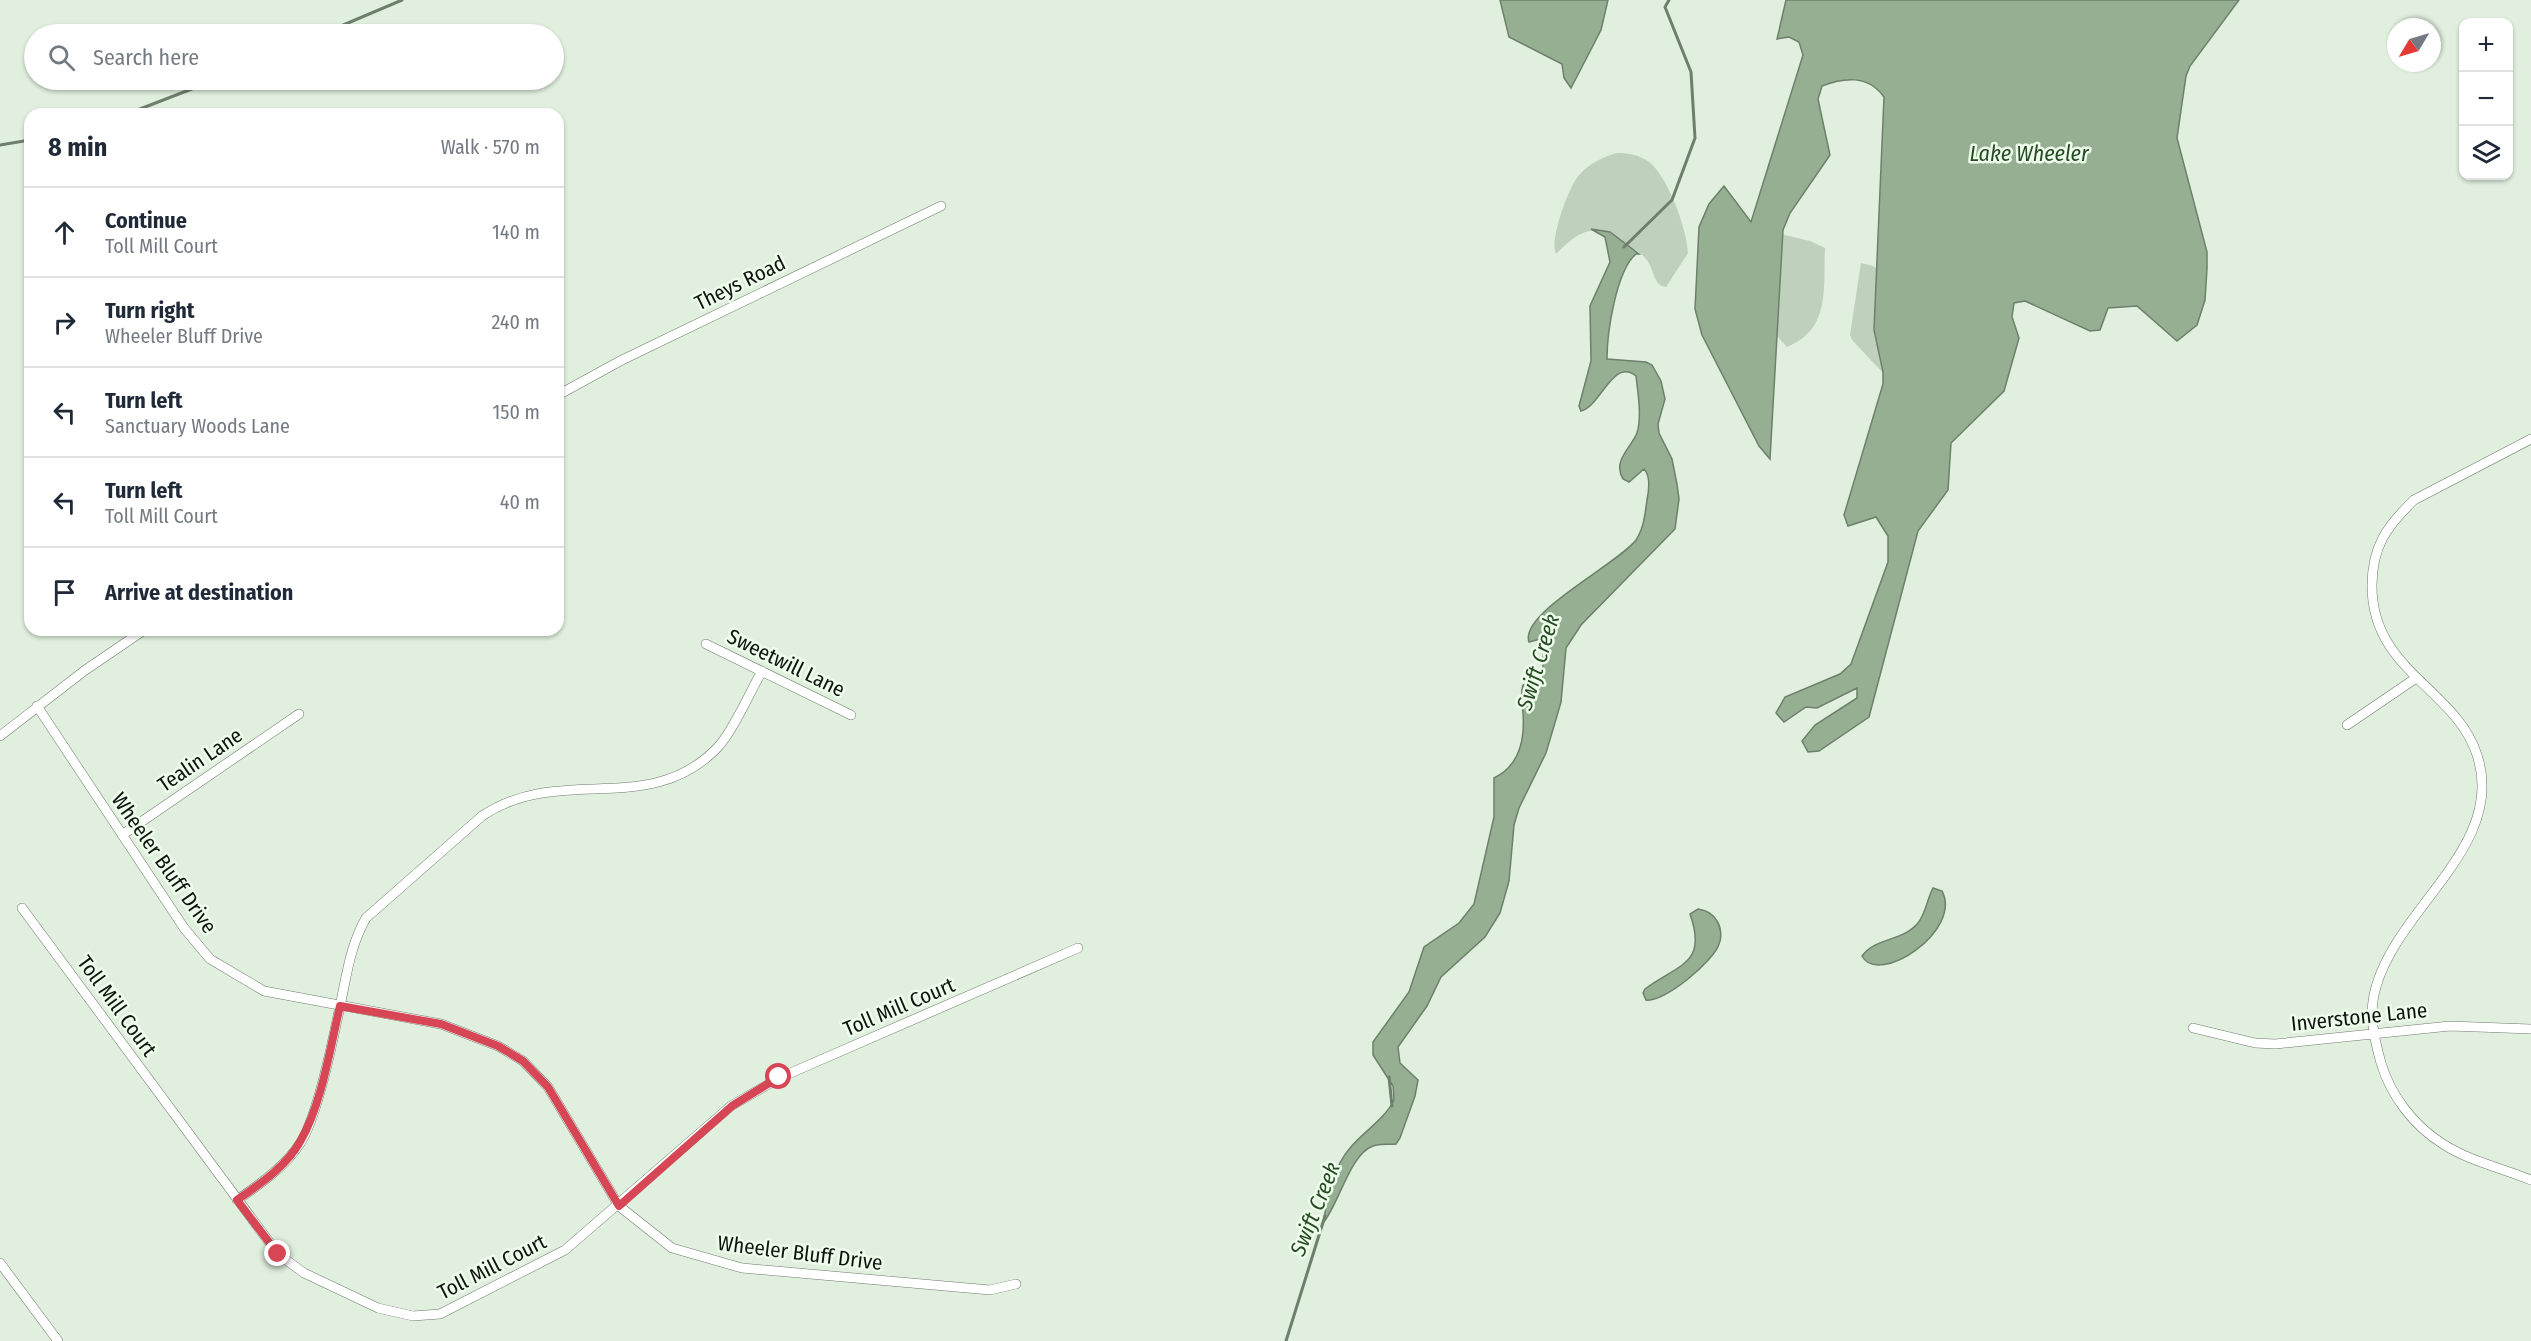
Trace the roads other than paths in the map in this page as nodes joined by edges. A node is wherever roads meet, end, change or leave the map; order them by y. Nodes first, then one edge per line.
1 (941, 206) dead end
2 (564, 392) edge
3 (2531, 438) edge
4 (136, 636) edge
5 (706, 644) dead end
6 (762, 671) junction
7 (2416, 678) junction
8 (38, 706) junction
9 (299, 714) dead end
10 (851, 715) dead end
11 (2348, 725) dead end
12 (0, 736) edge
13 (122, 835) junction
14 (22, 908) dead end
15 (1078, 948) dead end
16 (340, 1006) junction
17 (2193, 1028) dead end
18 (2531, 1029) edge
19 (2373, 1034) junction
20 (2531, 1180) edge
21 (237, 1200) junction
22 (619, 1206) junction
23 (0, 1263) edge
24 (1016, 1284) dead end
25 (58, 1341) edge

1 - 2 street, Theys Road
3 - 7 street
4 - 8 street
5 - 6 street, Sweetwill Lane
6 - 10 street, Sweetwill Lane
6 - 16 street
7 - 11 street
7 - 19 street
8 - 12 street
8 - 13 street, Wheeler Bluff Drive
9 - 13 street, Tealin Lane
13 - 16 street, Wheeler Bluff Drive
14 - 21 street, Toll Mill Court
15 - 22 street, Toll Mill Court
16 - 21 street
16 - 22 street, Wheeler Bluff Drive
17 - 19 street, Inverstone Lane
18 - 19 street, Inverstone Lane
19 - 20 street
21 - 22 street, Toll Mill Court
22 - 24 street, Wheeler Bluff Drive
23 - 25 street

